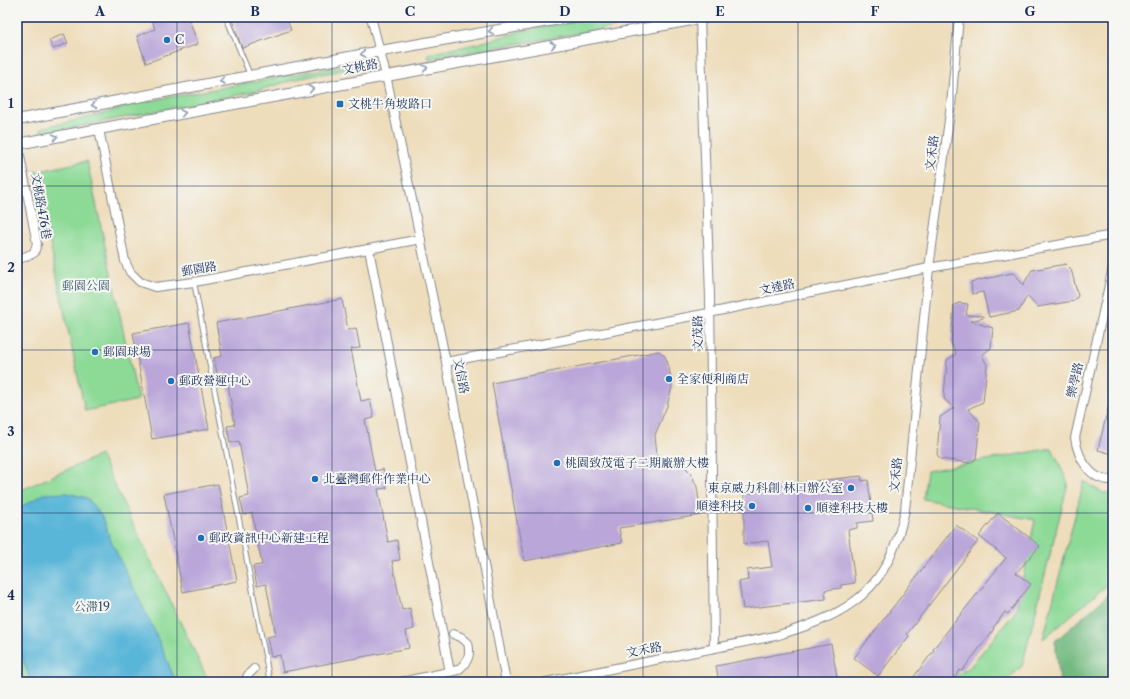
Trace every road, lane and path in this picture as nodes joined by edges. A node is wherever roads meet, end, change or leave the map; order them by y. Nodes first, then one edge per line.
1 (226, 17) edge
2 (371, 17) edge
3 (571, 17) edge
4 (959, 17) edge
5 (704, 18) edge
6 (381, 50) junction
7 (250, 75) junction
8 (386, 75) junction
9 (17, 120) edge
10 (99, 129) junction
11 (17, 143) edge
12 (1113, 235) edge
13 (421, 239) junction
14 (369, 249) junction
15 (17, 260) edge
16 (1113, 267) edge
17 (929, 268) junction
18 (194, 282) junction
19 (709, 313) junction
20 (446, 362) junction
21 (1113, 480) edge
22 (453, 634) dead end
23 (714, 648) junction
24 (254, 669) dead end
25 (450, 672) junction
26 (245, 682) edge
27 (270, 682) edge
28 (401, 682) edge
29 (506, 682) edge
30 (546, 682) edge

1 - 7 lane
2 - 6 street, 文信路
3 -> 6 street, 文桃路
4 - 17 street, 文禾路
8 -> 5 street, 文桃路
5 - 19 street, 文茂路
6 -> 7 street, 文桃路
6 - 8 street, 文信路
7 -> 9 street, 文桃路
10 -> 8 street, 文桃路
8 - 13 street, 文信路
11 -> 10 street, 文桃路
10 - 18 street, 郵園路
11 - 15 street, 文桃路476巷
12 - 17 street, 文達路
13 - 14 street, 郵園路
13 - 20 street, 文信路
14 - 18 street, 郵園路
14 - 25 street
16 - 21 street, 樂學路
17 - 19 street, 文達路
17 - 23 street, 文禾路
18 - 27 lane
19 - 20 street, 文達路
19 - 23 street, 文茂路
20 - 29 street, 文信路
22 - 25 street
23 - 30 street, 文禾路
24 - 26 street
25 - 28 street

